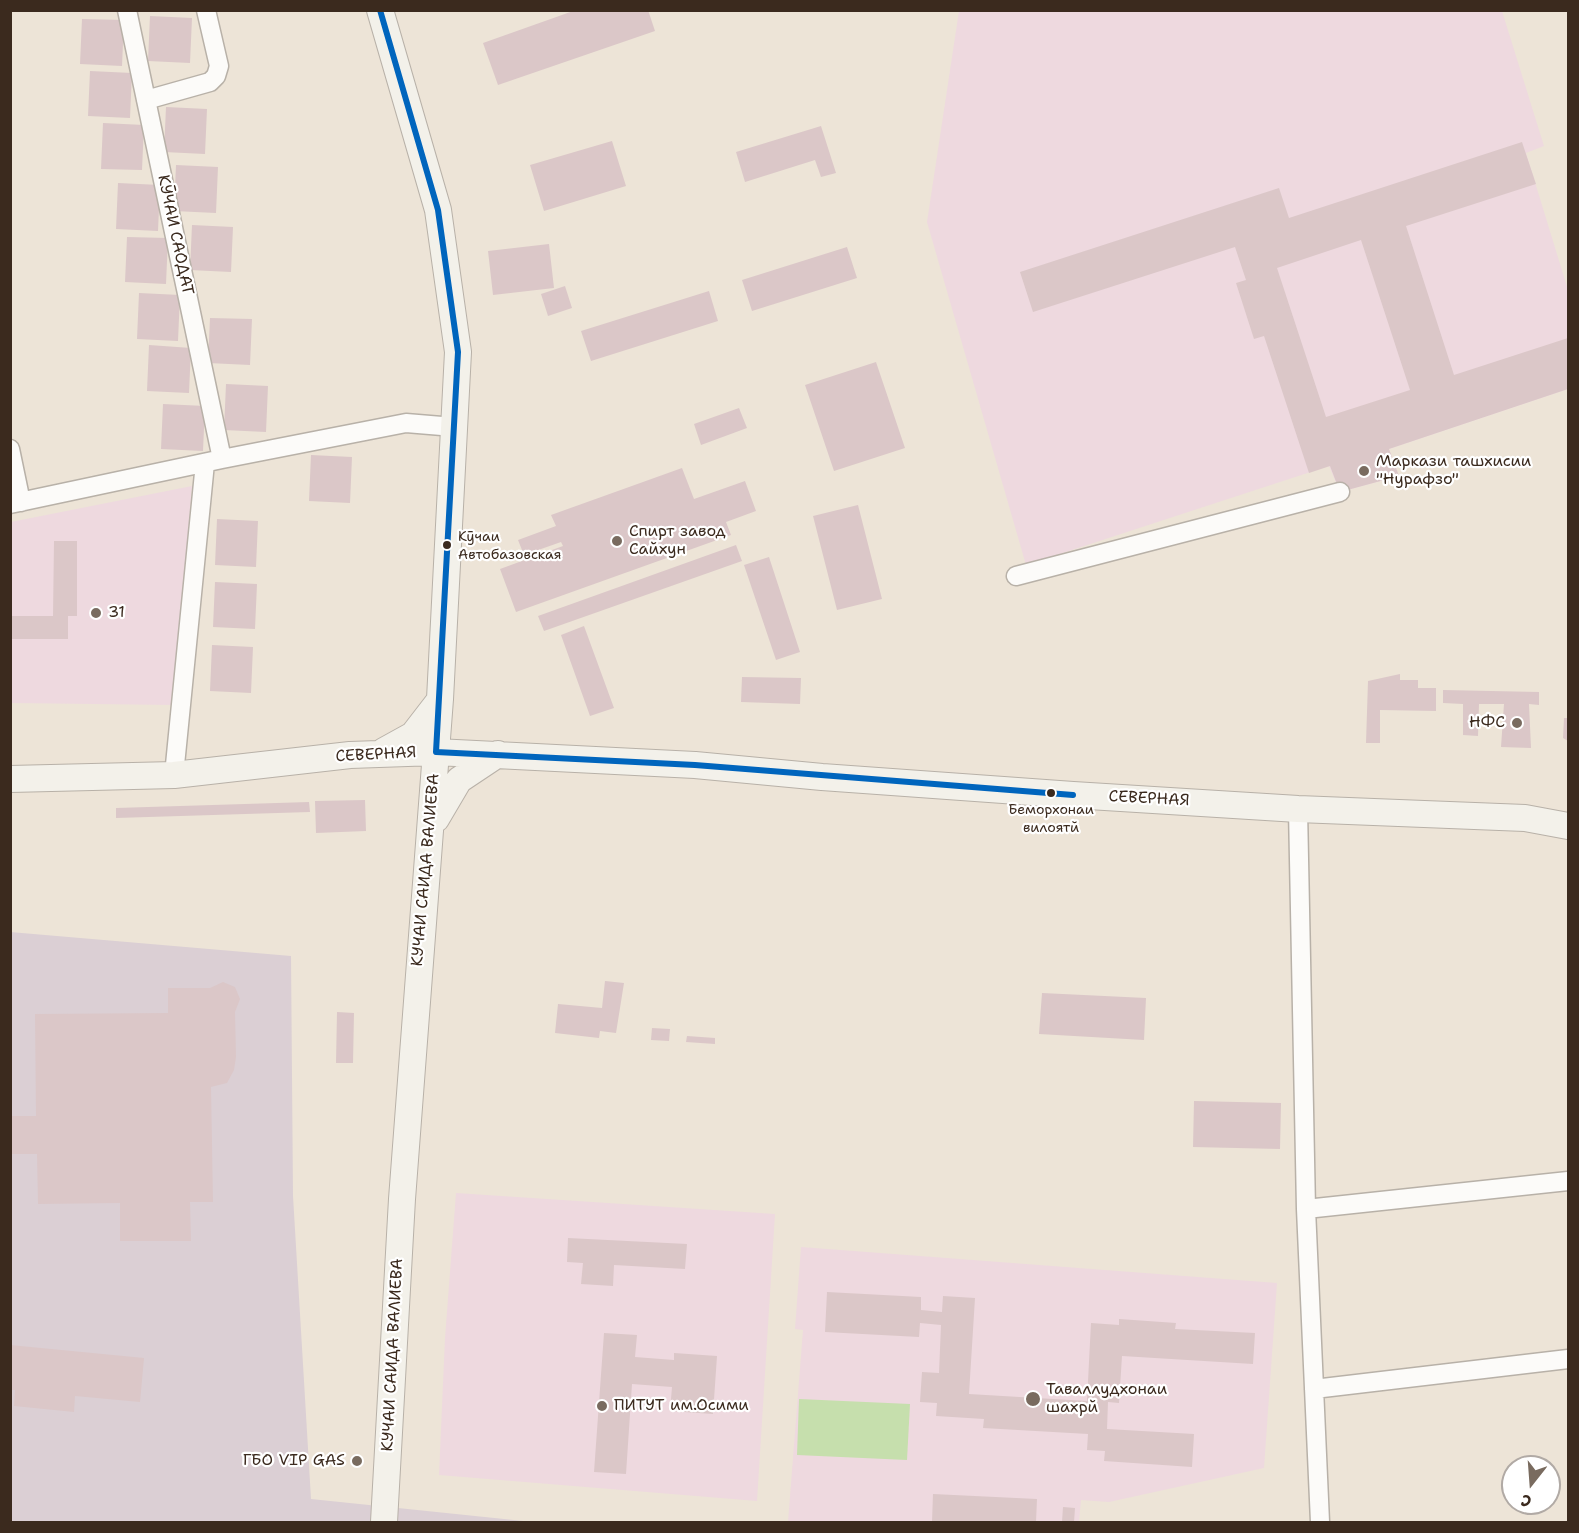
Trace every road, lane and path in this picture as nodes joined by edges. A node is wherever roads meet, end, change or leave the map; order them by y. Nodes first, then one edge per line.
1 (128, 10) edge
2 (206, 10) edge
3 (380, 10) edge
4 (146, 100) junction
5 (454, 427) junction
6 (10, 450) edge
7 (213, 461) junction
8 (1340, 492) dead end
9 (16, 503) edge
10 (1016, 576) dead end
11 (440, 699) junction
12 (436, 752) junction
13 (381, 753) junction
14 (498, 754) junction
15 (174, 775) junction
16 (10, 779) edge
17 (1298, 809) junction
18 (1569, 826) edge
19 (430, 832) junction
20 (1569, 1181) edge
21 (1306, 1209) junction
22 (1569, 1359) edge
23 (1314, 1389) junction
24 (384, 1522) edge
25 (1320, 1522) edge

1 - 4 street, КӮЧАИ САОДАТ
2 - 4 street
3 - 5 main road, КУЧАИ САИДА ВАЛИЕВА
4 - 7 street, КӮЧАИ САОДАТ
5 - 7 street
5 - 11 main road, КУЧАИ САИДА ВАЛИЕВА
6 - 9 street
7 - 9 street
7 - 15 street, КӮЧАИ САОДАТ
8 - 10 street
11 - 12 main road, КУЧАИ САИДА ВАЛИЕВА
11 - 13 main road
12 - 13 main road, СЕВЕРНАЯ
12 - 14 main road, СЕВЕРНАЯ
12 - 19 main road, КУЧАИ САИДА ВАЛИЕВА
13 - 15 main road, СЕВЕРНАЯ
14 - 17 main road, СЕВЕРНАЯ
14 - 19 main road
15 - 16 main road, СЕВЕРНАЯ
17 - 18 main road, СЕВЕРНАЯ
17 - 21 street
19 - 24 main road, КУЧАИ САИДА ВАЛИЕВА
20 - 21 street
21 - 23 street
22 - 23 street
23 - 25 street

